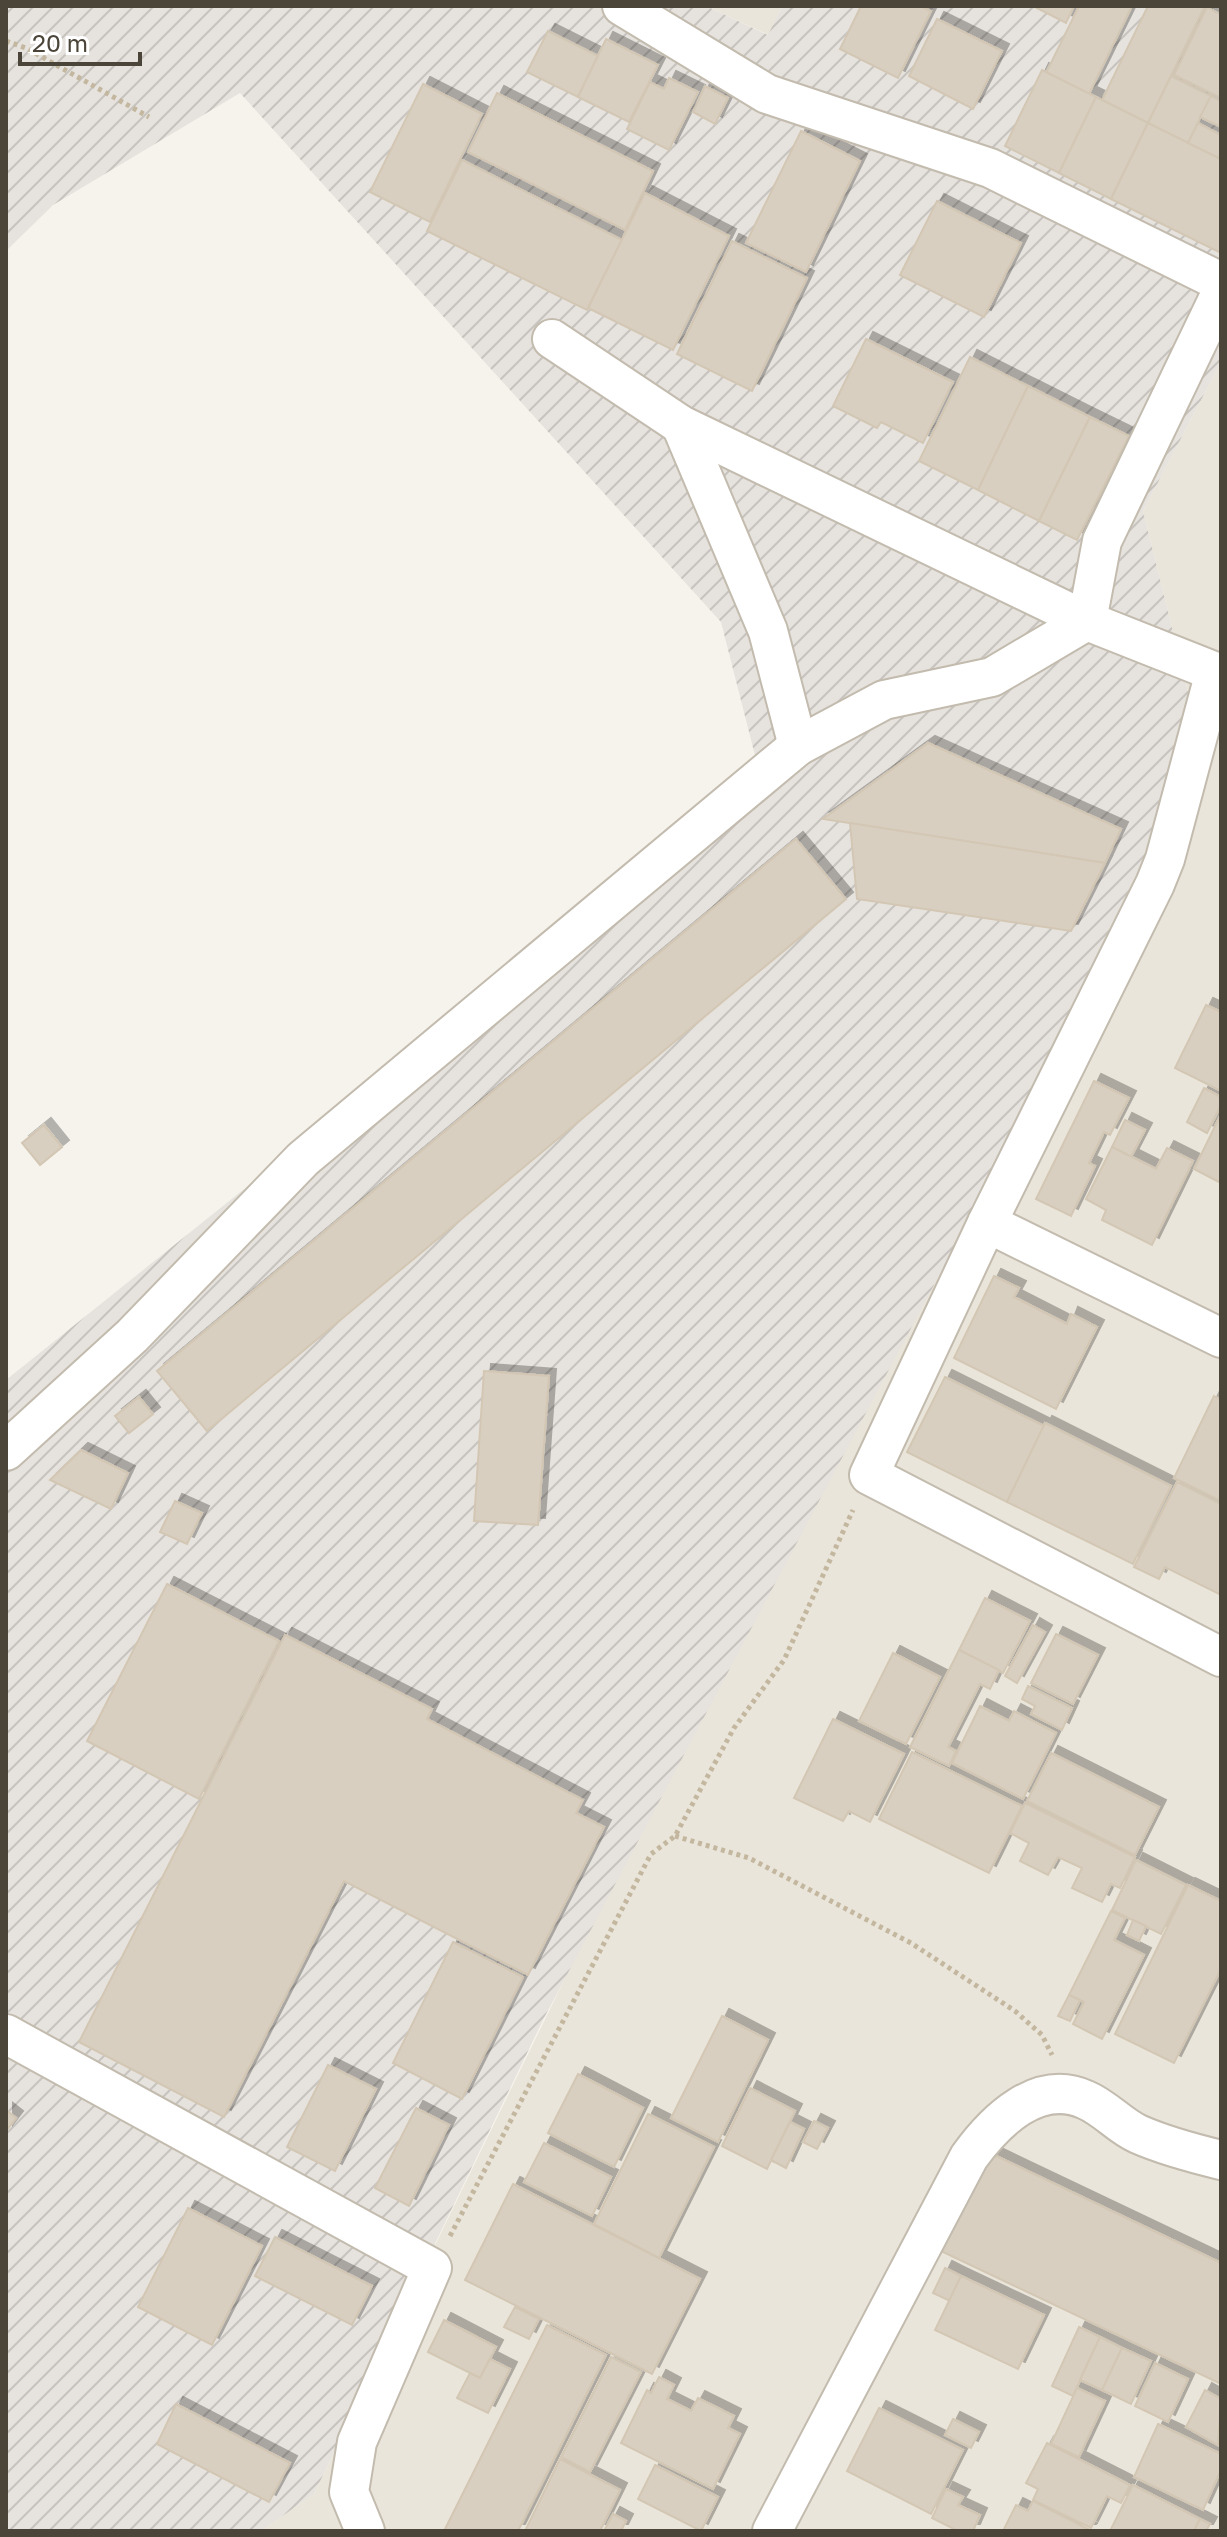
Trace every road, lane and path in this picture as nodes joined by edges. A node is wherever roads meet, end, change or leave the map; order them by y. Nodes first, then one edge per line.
1 (622, 6) edge
2 (6, 41) edge
3 (149, 117) dead end
4 (1221, 282) edge
5 (1221, 293) edge
6 (552, 339) dead end
7 (681, 425) junction
8 (1087, 621) junction
9 (1218, 673) edge
10 (798, 746) junction
11 (987, 1223) junction
12 (1221, 1338) edge
13 (6, 1451) edge
14 (869, 1475) junction
15 (1221, 1657) edge
16 (675, 1836) junction
17 (6, 2034) edge
18 (1069, 2094) junction
19 (1221, 2160) edge
20 (432, 2268) junction
21 (365, 2531) edge
22 (772, 2531) edge

1 - 4 street
2 - 3 path
5 - 8 street
6 - 7 street
7 - 8 street
7 - 10 street
8 - 9 street
8 - 10 street
9 - 11 street
10 - 13 street
11 - 12 street
11 - 14 street
14 - 15 street
14 - 16 path
16 - 18 path
16 - 20 path
17 - 20 street
18 - 19 street
18 - 22 street
20 - 21 street

